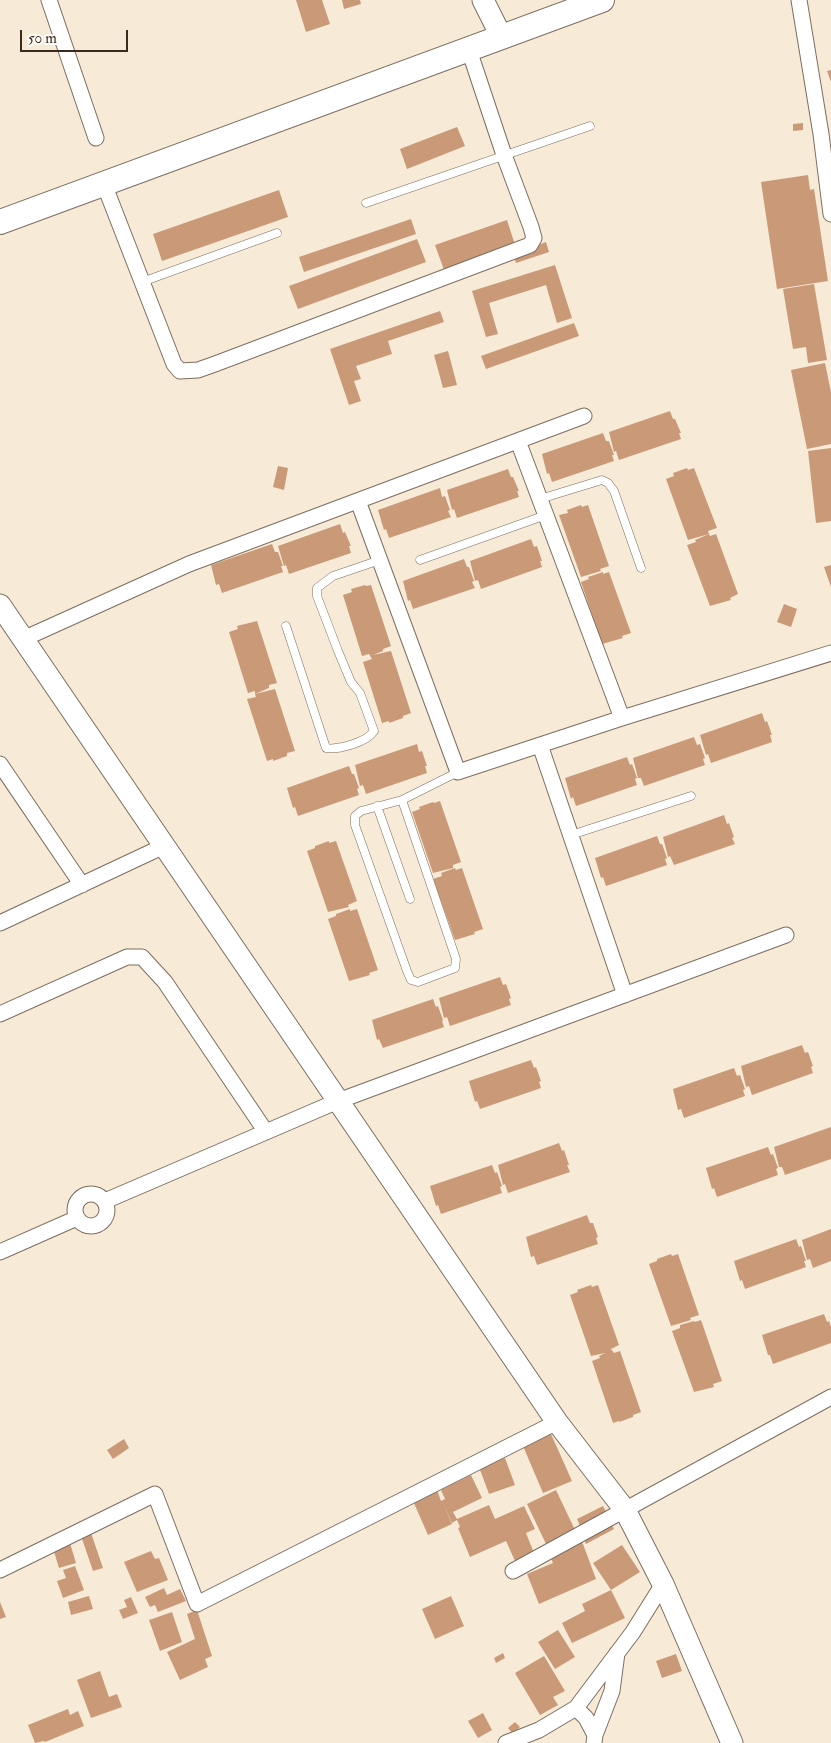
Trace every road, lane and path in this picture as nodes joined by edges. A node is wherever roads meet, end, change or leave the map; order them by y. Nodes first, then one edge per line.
1 (49, 0) edge
2 (483, 0) edge
3 (602, 0) edge
4 (800, 0) edge
5 (502, 38) junction
6 (469, 50) junction
7 (590, 126) dead end
8 (96, 138) dead end
9 (504, 156) junction
10 (104, 184) junction
11 (366, 203) dead end
12 (831, 214) edge
13 (0, 222) edge
14 (277, 233) dead end
15 (142, 282) junction
16 (584, 416) dead end
17 (518, 441) junction
18 (540, 499) junction
19 (358, 501) junction
20 (546, 515) junction
21 (380, 560) junction
22 (420, 560) dead end
23 (641, 568) dead end
24 (0, 606) edge
25 (286, 626) dead end
26 (23, 639) junction
27 (831, 653) edge
28 (622, 718) junction
29 (540, 745) junction
30 (0, 764) edge
31 (458, 772) junction
32 (691, 796) dead end
33 (402, 800) junction
34 (377, 806) junction
35 (571, 835) junction
36 (164, 846) junction
37 (82, 885) junction
38 (410, 899) dead end
39 (0, 923) edge
40 (786, 935) dead end
41 (625, 995) junction
42 (0, 1014) edge
43 (338, 1101) junction
44 (266, 1132) junction
45 (105, 1201) junction
46 (77, 1218) junction
47 (0, 1252) edge
48 (831, 1397) edge
49 (557, 1422) junction
50 (625, 1510) junction
51 (0, 1570) edge
52 (514, 1570) dead end
53 (663, 1584) junction
54 (617, 1653) junction
55 (576, 1708) junction
56 (595, 1739) edge
57 (506, 1743) edge
58 (732, 1743) edge

1 - 8 street
2 - 5 street
3 - 5 main road
4 - 12 street
5 - 6 main road
6 - 9 street
6 - 10 main road
7 - 9 lane
9 - 11 lane
9 - 15 street
10 - 13 main road
10 - 15 street
14 - 15 lane
16 - 17 street
17 - 18 street
17 - 19 street
18 - 20 street
18 - 23 lane
19 - 21 street
19 - 26 street
20 - 22 lane
20 - 28 street
21 - 25 lane
21 - 31 street
24 - 26 street
26 - 36 street
27 - 28 street
28 - 29 street
29 - 31 street
29 - 35 street
30 - 37 street
31 - 33 lane
32 - 35 lane
33 - 34 lane
33 - 34 lane
34 - 38 lane
35 - 41 street
36 - 37 street
36 - 43 street
37 - 39 street
40 - 41 street
41 - 43 street
42 - 44 street
43 - 44 street
43 - 49 street
44 - 45 street
45 - 46 street
45 - 46 street
46 - 47 street
48 - 50 street
49 - 50 street
49 - 51 street
50 - 52 street
50 - 53 street
53 - 54 street
53 - 58 street
54 - 55 street
54 - 56 street
55 - 56 street
55 - 57 street

